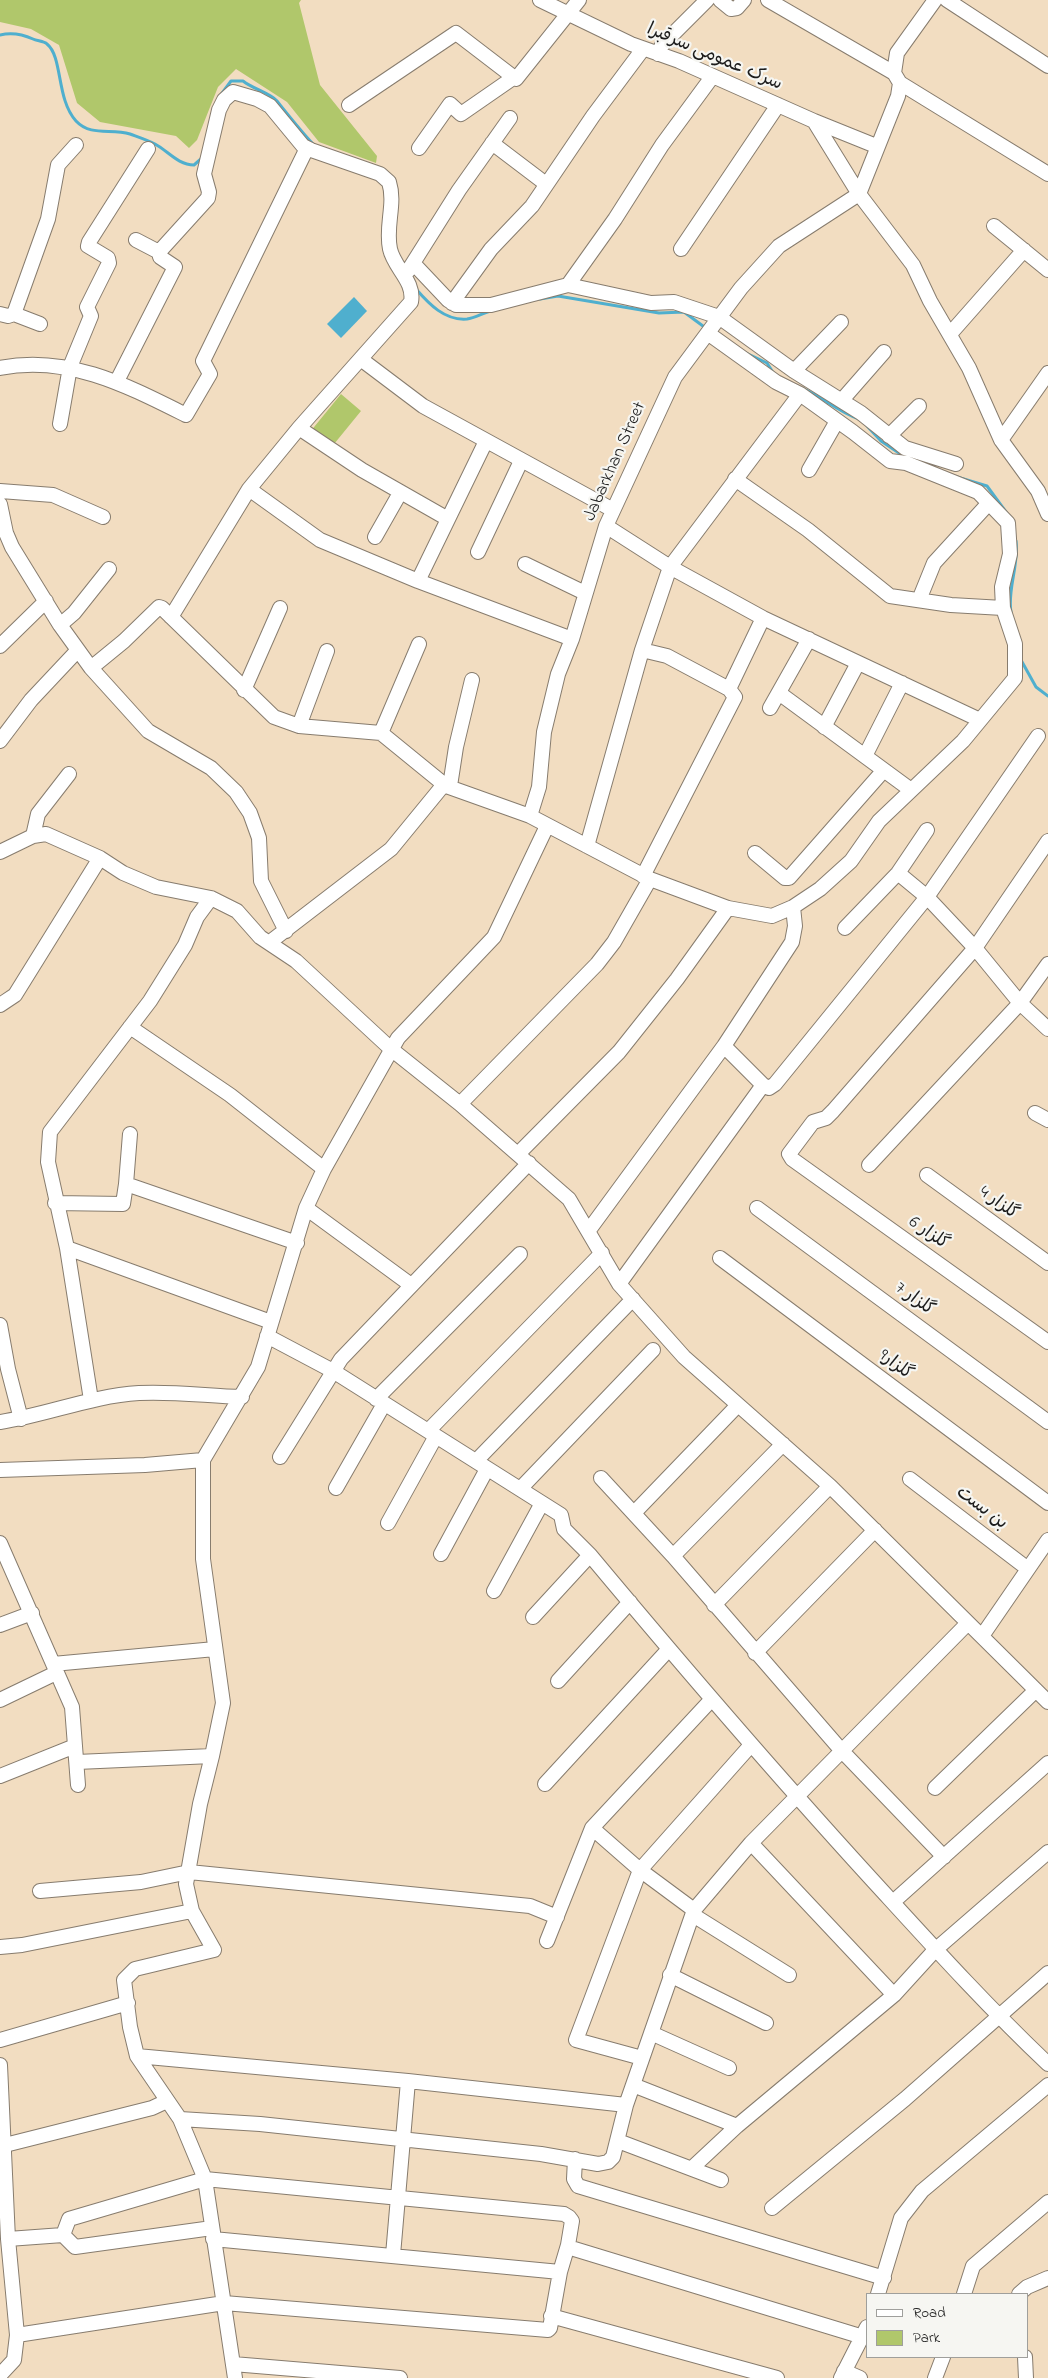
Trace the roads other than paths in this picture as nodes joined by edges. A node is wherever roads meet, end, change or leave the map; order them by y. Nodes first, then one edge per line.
1 (540, 0) edge
2 (579, 0) edge
3 (707, 0) edge
4 (720, 0) edge
5 (744, 0) edge
6 (768, 0) edge
7 (935, 0) edge
8 (947, 0) edge
9 (569, 14) junction
10 (643, 49) junction
11 (658, 54) junction
12 (1048, 66) edge
13 (712, 76) junction
14 (513, 78) junction
15 (897, 78) junction
16 (349, 105) dead end
17 (778, 105) junction
18 (510, 118) dead end
19 (814, 121) junction
20 (492, 143) junction
21 (76, 145) dead end
22 (876, 146) junction
23 (307, 148) junction
24 (419, 148) dead end
25 (148, 149) dead end
26 (1048, 174) edge
27 (546, 184) junction
28 (858, 194) junction
29 (994, 226) dead end
30 (136, 240) dead end
31 (681, 249) dead end
32 (1024, 250) junction
33 (158, 252) junction
34 (413, 263) junction
35 (1048, 270) edge
36 (404, 277) junction
37 (568, 285) junction
38 (452, 303) junction
39 (0, 314) edge
40 (14, 314) junction
41 (719, 317) junction
42 (840, 322) dead end
43 (40, 324) dead end
44 (709, 334) junction
45 (950, 334) junction
46 (884, 352) dead end
47 (362, 360) junction
48 (0, 368) edge
49 (70, 368) junction
50 (794, 371) junction
51 (1048, 373) edge
52 (117, 381) junction
53 (800, 394) junction
54 (842, 400) junction
55 (919, 406) dead end
56 (837, 421) junction
57 (60, 424) dead end
58 (299, 428) junction
59 (889, 436) junction
60 (1000, 440) junction
61 (486, 441) junction
62 (521, 461) junction
63 (956, 464) dead end
64 (809, 470) dead end
65 (735, 479) junction
66 (250, 489) junction
67 (0, 491) edge
68 (400, 493) junction
69 (0, 504) edge
70 (988, 504) junction
71 (613, 510) junction
72 (1048, 514) edge
73 (103, 517) dead end
74 (448, 519) junction
75 (606, 526) junction
76 (374, 538) dead end
77 (6, 550) edge
78 (478, 552) dead end
79 (525, 564) dead end
80 (670, 567) junction
81 (109, 569) dead end
82 (418, 581) junction
83 (585, 593) junction
84 (919, 600) junction
85 (46, 601) junction
86 (280, 608) dead end
87 (1003, 608) junction
88 (171, 616) junction
89 (763, 618) junction
90 (60, 625) junction
91 (572, 639) junction
92 (809, 639) junction
93 (419, 644) dead end
94 (0, 646) edge
95 (78, 650) junction
96 (642, 650) junction
97 (327, 651) dead end
98 (858, 663) junction
99 (91, 668) junction
100 (472, 680) dead end
101 (902, 683) junction
102 (729, 689) junction
103 (244, 690) junction
104 (778, 694) junction
105 (770, 708) dead end
106 (980, 720) junction
107 (300, 726) junction
108 (824, 727) junction
109 (381, 733) junction
110 (1038, 736) dead end
111 (0, 741) edge
112 (864, 756) junction
113 (884, 770) junction
114 (69, 774) dead end
115 (448, 786) junction
116 (911, 790) junction
117 (530, 816) junction
118 (547, 826) junction
119 (927, 830) dead end
120 (33, 836) junction
121 (1048, 841) edge
122 (587, 846) junction
123 (0, 852) edge
124 (755, 853) dead end
125 (100, 858) junction
126 (898, 873) junction
127 (646, 877) junction
128 (211, 898) junction
129 (926, 898) junction
130 (793, 907) junction
131 (728, 908) junction
132 (845, 928) dead end
133 (286, 932) junction
134 (270, 942) junction
135 (975, 948) junction
136 (1048, 964) edge
137 (1020, 1004) junction
138 (0, 1005) edge
139 (130, 1026) junction
140 (1048, 1029) edge
141 (724, 1046) junction
142 (391, 1049) junction
143 (763, 1085) junction
144 (460, 1104) junction
145 (1035, 1113) dead end
146 (1048, 1120) edge
147 (130, 1134) dead end
148 (524, 1158) junction
149 (869, 1165) dead end
150 (324, 1169) junction
151 (927, 1175) dead end
152 (126, 1184) junction
153 (56, 1203) junction
154 (306, 1208) junction
155 (757, 1208) dead end
156 (589, 1230) junction
157 (297, 1242) junction
158 (67, 1248) junction
159 (602, 1253) junction
160 (520, 1254) dead end
161 (720, 1258) dead end
162 (1048, 1263) edge
163 (619, 1284) junction
164 (411, 1285) junction
165 (632, 1299) junction
166 (271, 1322) junction
167 (0, 1325) edge
168 (268, 1336) junction
169 (1048, 1342) edge
170 (653, 1350) dead end
171 (334, 1371) junction
172 (242, 1397) junction
173 (91, 1400) junction
174 (380, 1401) junction
175 (738, 1405) junction
176 (21, 1419) junction
177 (0, 1422) edge
178 (1048, 1422) edge
179 (432, 1434) junction
180 (783, 1444) junction
181 (280, 1456) dead end
182 (203, 1460) junction
183 (482, 1465) junction
184 (0, 1471) edge
185 (601, 1478) dead end
186 (910, 1479) dead end
187 (830, 1486) junction
188 (336, 1488) dead end
189 (520, 1489) junction
190 (542, 1503) junction
191 (1048, 1503) edge
192 (634, 1513) junction
193 (388, 1522) dead end
194 (875, 1530) junction
195 (1048, 1540) edge
196 (0, 1543) edge
197 (441, 1554) dead end
198 (590, 1555) junction
199 (673, 1556) junction
200 (1028, 1569) junction
201 (494, 1591) dead end
202 (630, 1602) junction
203 (714, 1605) junction
204 (32, 1613) junction
205 (533, 1617) dead end
206 (968, 1623) junction
207 (0, 1625) edge
208 (982, 1636) junction
209 (215, 1649) junction
210 (669, 1649) junction
211 (755, 1653) junction
212 (54, 1668) junction
213 (558, 1681) dead end
214 (1036, 1690) junction
215 (712, 1699) junction
216 (0, 1700) edge
217 (1048, 1702) edge
218 (752, 1745) junction
219 (76, 1746) junction
220 (841, 1750) junction
221 (212, 1756) junction
222 (77, 1762) junction
223 (1048, 1763) edge
224 (0, 1776) edge
225 (545, 1784) dead end
226 (78, 1786) dead end
227 (934, 1788) dead end
228 (796, 1797) junction
229 (592, 1828) junction
230 (751, 1843) junction
231 (1048, 1852) edge
232 (944, 1857) junction
233 (640, 1870) junction
234 (188, 1872) junction
235 (40, 1891) dead end
236 (893, 1902) junction
237 (192, 1912) junction
238 (694, 1913) junction
239 (557, 1917) junction
240 (547, 1941) dead end
241 (0, 1947) edge
242 (935, 1950) junction
243 (1048, 1973) edge
244 (670, 1975) junction
245 (788, 1975) dead end
246 (894, 1995) junction
247 (128, 2003) junction
248 (998, 2016) junction
249 (766, 2024) dead end
250 (650, 2033) junction
251 (0, 2040) edge
252 (136, 2056) junction
253 (642, 2058) junction
254 (1048, 2064) edge
255 (0, 2065) edge
256 (729, 2068) dead end
257 (408, 2081) junction
258 (633, 2085) junction
259 (1048, 2085) edge
260 (166, 2101) junction
261 (626, 2105) junction
262 (180, 2119) junction
263 (737, 2126) junction
264 (403, 2139) junction
265 (618, 2141) junction
266 (5, 2145) junction
267 (575, 2159) junction
268 (692, 2168) junction
269 (205, 2179) junction
270 (721, 2180) dead end
271 (398, 2198) junction
272 (1048, 2202) edge
273 (772, 2208) dead end
274 (213, 2234) junction
275 (63, 2235) junction
276 (8, 2239) junction
277 (568, 2244) junction
278 (393, 2255) junction
279 (560, 2272) junction
280 (884, 2278) junction
281 (1048, 2278) edge
282 (878, 2293) edge
283 (964, 2293) edge
284 (1020, 2293) edge
285 (224, 2303) junction
286 (550, 2316) junction
287 (865, 2332) edge
288 (17, 2335) junction
289 (942, 2358) edge
290 (1025, 2358) edge
291 (233, 2364) junction
292 (842, 2374) edge
293 (0, 2375) edge
294 (235, 2378) edge
295 (400, 2378) edge
296 (777, 2378) edge
297 (860, 2378) edge
298 (935, 2378) edge
299 (1026, 2378) edge

1 - 9 street, سرک عمومی سرقبرا
2 - 9 street
3 - 11 street
4 - 5 street
6 - 15 street
7 - 15 street
8 - 12 street
9 - 10 street, سرک عمومی سرقبرا
9 - 14 street
10 - 11 street, سرک عمومی سرقبرا
10 - 27 street
11 - 13 street, سرک عمومی سرقبرا
13 - 17 street, سرک عمومی سرقبرا
13 - 37 street
14 - 16 street
14 - 24 street
15 - 22 street
15 - 26 street
17 - 19 street, سرک عمومی سرقبرا
17 - 31 street
18 - 20 street
19 - 22 street, سرک عمومی سرقبرا
19 - 28 street
20 - 27 street
20 - 34 street
21 - 40 street
22 - 28 street
23 - 33 street
23 - 36 street
23 - 52 street
25 - 49 street
27 - 38 street
28 - 41 street, Jabarkhan Street
28 - 45 street
29 - 32 street
30 - 33 street
32 - 35 street
32 - 45 street
33 - 52 street
34 - 36 street
34 - 38 street
36 - 47 street
37 - 38 street
37 - 41 street
39 - 40 street
40 - 43 street
41 - 44 street, Jabarkhan Street
41 - 50 street
42 - 50 street
44 - 53 street
44 - 71 street, Jabarkhan Street
45 - 60 street
46 - 54 street
47 - 58 street
47 - 61 street
48 - 49 street
49 - 52 street
49 - 57 street
50 - 54 street
51 - 60 street
53 - 56 street
53 - 65 street
54 - 59 street
55 - 59 street
56 - 64 street
56 - 70 street
58 - 66 street
58 - 68 street
59 - 63 street
60 - 72 street
61 - 62 street
61 - 74 street
62 - 71 street
62 - 78 street
65 - 80 street
65 - 84 street
66 - 82 street
66 - 88 street
67 - 73 street
68 - 74 street
68 - 76 street
69 - 77 street
70 - 84 street
70 - 87 street
71 - 75 street, Jabarkhan Street
74 - 82 street
75 - 80 street
75 - 83 street, Jabarkhan Street
77 - 85 street
79 - 83 street
80 - 89 street
80 - 96 street
81 - 90 street
82 - 91 street
83 - 91 street, Jabarkhan Street
84 - 87 street
85 - 90 street
85 - 94 street
86 - 103 street
87 - 106 street
88 - 99 street
88 - 103 street
89 - 92 street
89 - 102 street
90 - 95 street
91 - 117 street, Jabarkhan Street
92 - 98 street
92 - 104 street
93 - 109 street
95 - 99 street
95 - 111 street
96 - 102 street
96 - 122 street
97 - 107 street
98 - 101 street
98 - 108 street
99 - 133 street
100 - 115 street
101 - 106 street
101 - 112 street
102 - 127 street
103 - 107 street
104 - 105 street
104 - 108 street
106 - 116 street
107 - 109 street
108 - 112 street
109 - 115 street
110 - 129 street
112 - 113 street
113 - 116 street
113 - 124 street
114 - 120 street
115 - 117 street
115 - 133 street
116 - 130 street
117 - 118 street
118 - 122 street
118 - 142 street
119 - 126 street
120 - 123 street
120 - 125 street
121 - 135 street
122 - 127 street
125 - 128 street
125 - 138 street
126 - 129 street
126 - 132 street
127 - 131 street
127 - 144 street
128 - 134 street
128 - 139 street
129 - 135 street
129 - 143 street
130 - 131 street
130 - 141 street
131 - 148 street
133 - 134 street
134 - 142 street
135 - 137 street
135 - 169 street, گلزار 6
136 - 137 street
137 - 140 street
137 - 149 street
139 - 150 street
139 - 153 street
141 - 143 street
141 - 156 street
142 - 144 street
142 - 150 street
143 - 163 street
144 - 148 street
145 - 146 street
147 - 152 street
148 - 156 street
148 - 164 street
150 - 154 street
151 - 162 street, گلزار 4
152 - 153 street
152 - 157 street
153 - 158 street
154 - 157 street
154 - 164 street
155 - 178 street, گلزار 7
156 - 159 street
157 - 166 street
158 - 166 street
158 - 173 street
159 - 163 street
159 - 179 street
160 - 174 street
161 - 191 street, گلزار9
163 - 165 street
164 - 171 street
165 - 175 street
165 - 183 street
166 - 168 street
167 - 176 street
168 - 171 street
168 - 172 street
170 - 189 street
171 - 174 street
171 - 181 street
172 - 173 street
172 - 182 street
173 - 176 street
174 - 179 street
174 - 188 street
175 - 180 street
175 - 192 street
176 - 177 street
179 - 183 street
179 - 193 street
180 - 187 street
180 - 199 street
182 - 184 street
182 - 209 street
183 - 189 street
183 - 197 street
185 - 192 street
186 - 200 street, بن بست
187 - 194 street
187 - 203 street
189 - 190 street
190 - 198 street
190 - 201 street
192 - 199 street
194 - 206 street
194 - 211 street
195 - 200 street
196 - 204 street
198 - 202 street
198 - 205 street
199 - 203 street
200 - 208 street
202 - 210 street
202 - 213 street
203 - 211 street
204 - 207 street
204 - 212 street
206 - 208 street
206 - 220 street
208 - 214 street
209 - 212 street
209 - 221 street
210 - 215 street
210 - 225 street
211 - 220 street
212 - 216 street
212 - 219 street
214 - 217 street
214 - 227 street
215 - 218 street
215 - 229 street
218 - 228 street
218 - 233 street
219 - 222 street
219 - 224 street
220 - 228 street
220 - 232 street
221 - 222 street
221 - 234 street
222 - 226 street
223 - 232 street
228 - 230 street
228 - 236 street
229 - 233 street
229 - 239 street
230 - 238 street
230 - 246 street
231 - 242 street
232 - 236 street
233 - 238 street
233 - 253 street
234 - 235 street
234 - 237 street
234 - 239 street
236 - 242 street
237 - 241 street
237 - 247 street
238 - 244 street
238 - 245 street
239 - 240 street
242 - 246 street
242 - 248 street
243 - 248 street
244 - 249 street
244 - 250 street
246 - 263 street
247 - 251 street
247 - 252 street
248 - 254 street
248 - 273 street
250 - 253 street
250 - 256 street
252 - 257 street
252 - 260 street
253 - 258 street
255 - 266 street
257 - 261 street
257 - 264 street
258 - 261 street
258 - 263 street
259 - 280 street
260 - 262 street
260 - 266 street
261 - 265 street
262 - 264 street
262 - 269 street
263 - 268 street
264 - 267 street
264 - 271 street
265 - 267 street
265 - 268 street
266 - 276 street
267 - 280 street
268 - 270 street
269 - 271 street
269 - 274 street
269 - 275 street
271 - 277 street
271 - 278 street
272 - 283 street
274 - 275 street
274 - 278 street
274 - 285 street
275 - 276 street
276 - 288 street
277 - 279 street
277 - 287 street
278 - 279 street
279 - 286 street
280 - 282 street
281 - 284 street
285 - 286 street
285 - 288 street
285 - 291 street
286 - 296 street
287 - 292 street
288 - 293 street
289 - 298 street
290 - 299 street
291 - 294 street
291 - 295 street
292 - 297 street

